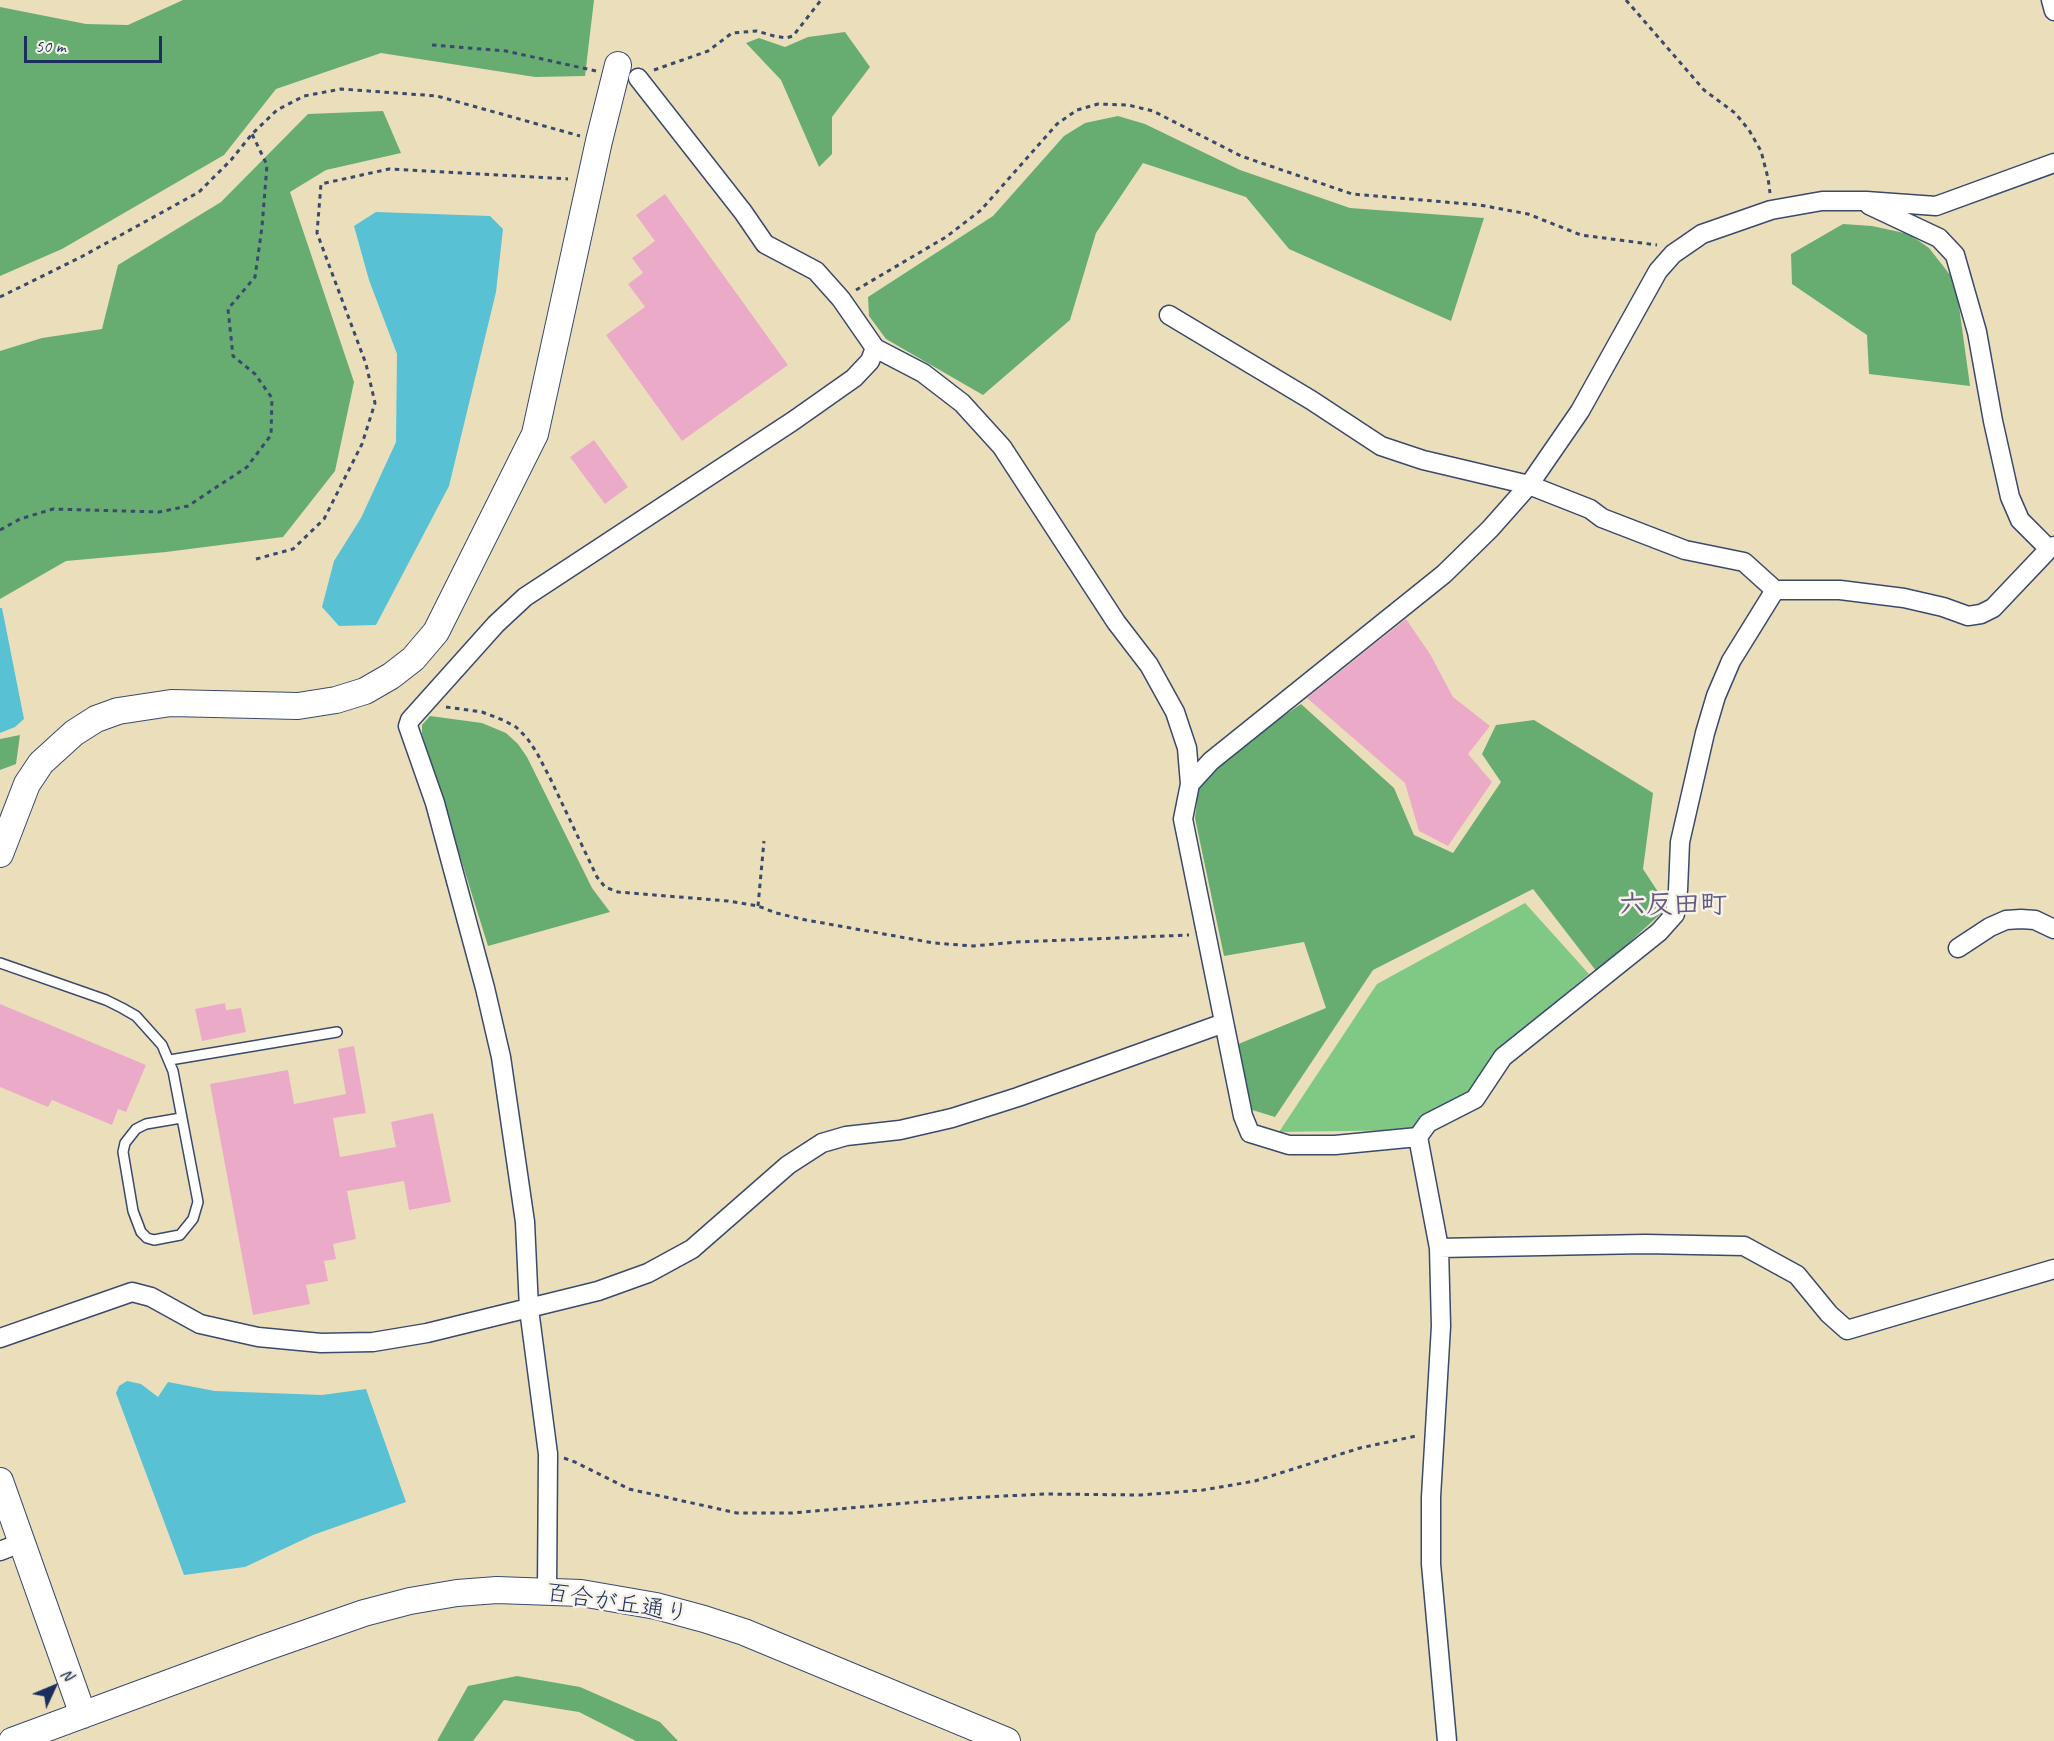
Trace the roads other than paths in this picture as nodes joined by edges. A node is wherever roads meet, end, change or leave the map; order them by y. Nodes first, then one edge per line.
1 (2050, 0) edge
2 (2054, 11) edge
3 (624, 73) joint
4 (2054, 163) edge
5 (1866, 201) junction
6 (1169, 315) dead end
7 (875, 348) junction
8 (1530, 485) junction
9 (2051, 548) edge
10 (1775, 590) junction
11 (1190, 784) junction
12 (0, 854) edge
13 (2054, 929) edge
14 (1958, 948) dead end
15 (0, 963) edge
16 (1224, 1023) junction
17 (337, 1032) dead end
18 (170, 1060) junction
19 (181, 1118) junction
20 (1418, 1137) junction
21 (1439, 1248) junction
22 (2054, 1269) edge
23 (529, 1309) junction
24 (0, 1338) edge
25 (0, 1481) edge
26 (11, 1546) edge
27 (547, 1590) junction
28 (83, 1715) junction
29 (12, 1741) edge
30 (1007, 1741) edge
31 (1447, 1741) edge

1 - 2 street
3 - 7 street
3 - 12 street
4 - 5 street
5 - 8 street
5 - 9 street
6 - 8 street
7 - 11 street
7 - 23 street
8 - 10 street
8 - 11 street
9 - 10 street
10 - 20 street
11 - 16 street
13 - 14 street
15 - 18 lane
16 - 20 street
16 - 23 street
17 - 18 lane
18 - 19 lane
19 - 19 lane
20 - 21 street
21 - 22 street
21 - 31 street
23 - 24 street
23 - 27 street
25 - 26 street
26 - 28 street
27 - 28 street, 百合が丘通り
27 - 30 street, 百合が丘通り
28 - 29 street, 百合が丘通り

